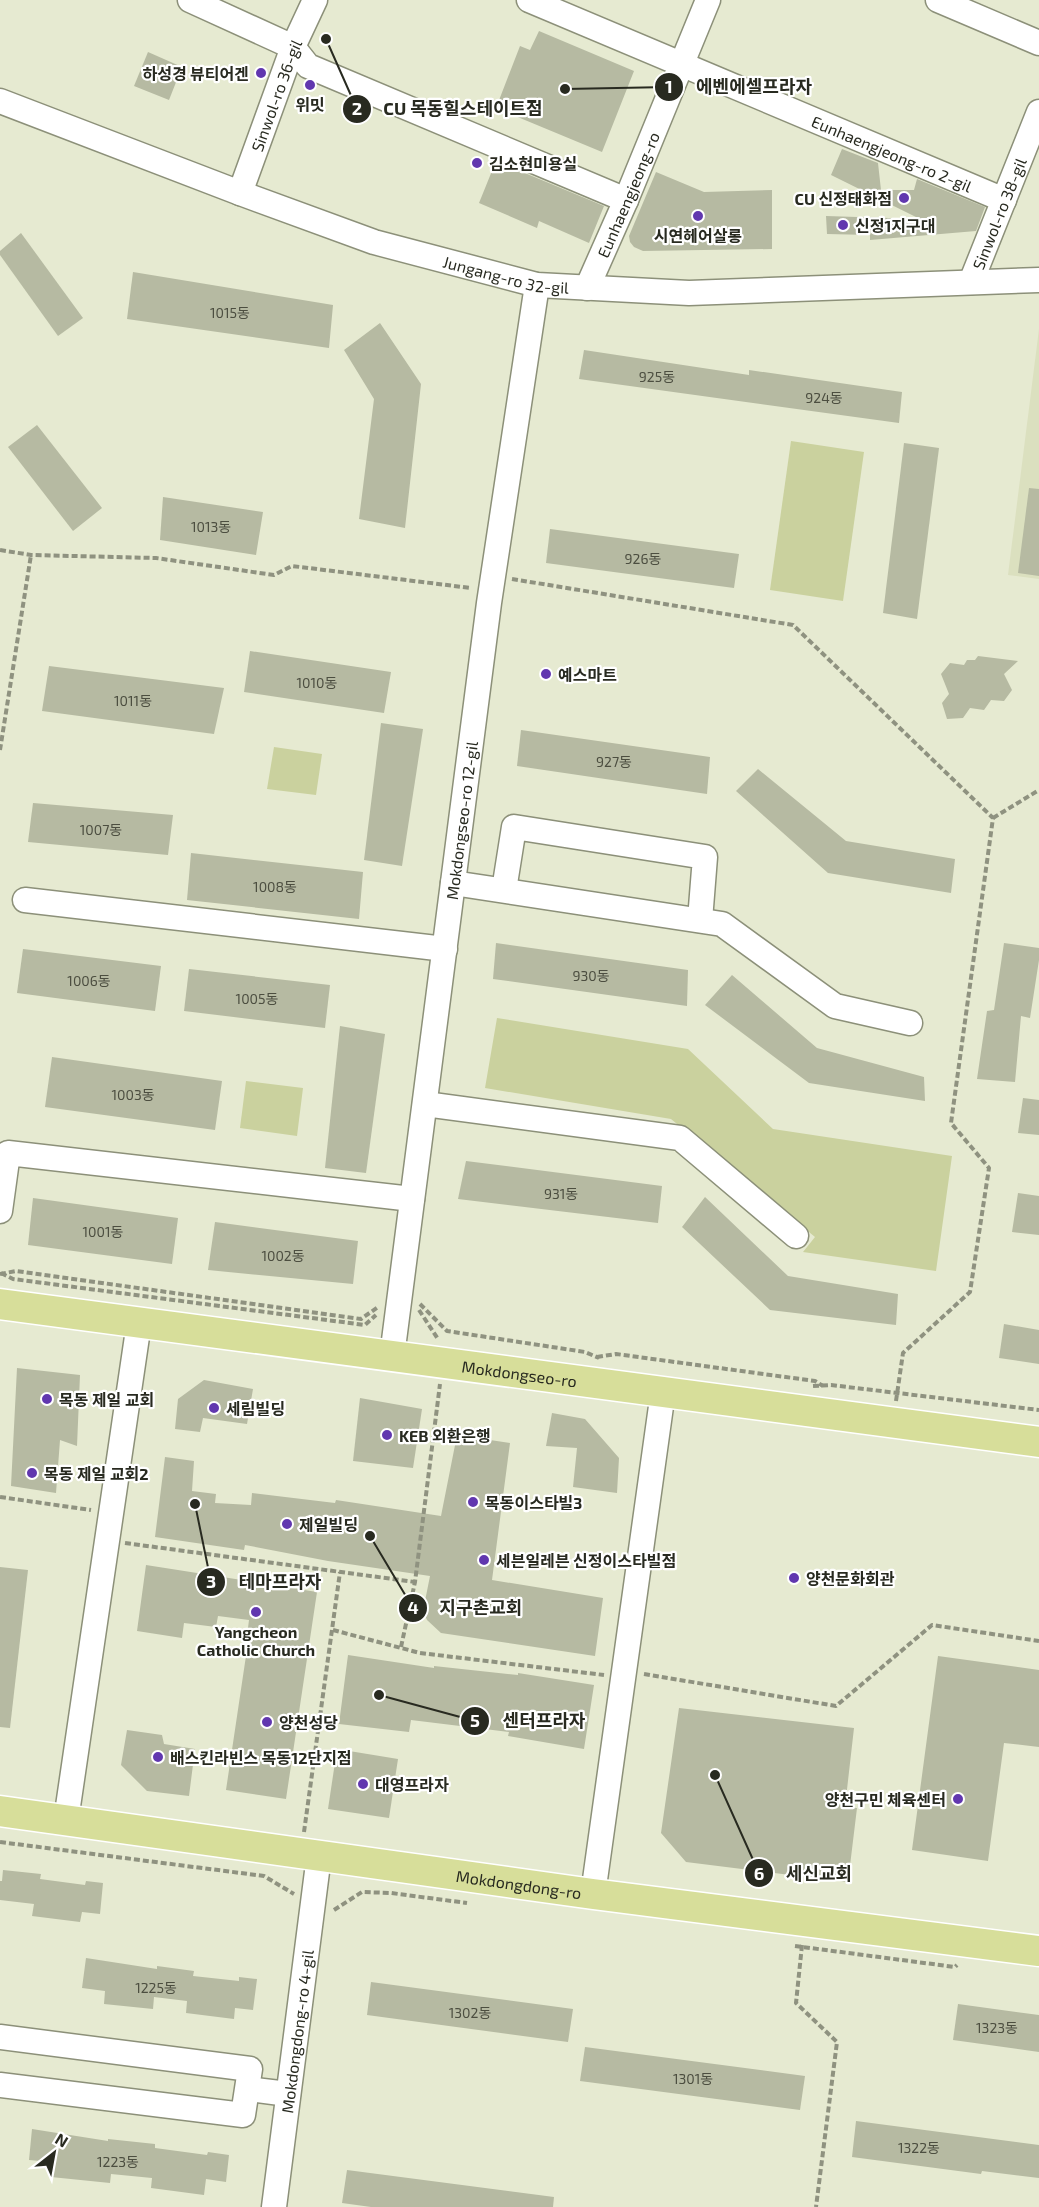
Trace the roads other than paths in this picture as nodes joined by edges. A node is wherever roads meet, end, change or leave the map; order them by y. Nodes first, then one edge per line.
1 (190, 0) edge
2 (315, 0) edge
3 (529, 0) edge
4 (708, 0) edge
5 (938, 0) edge
6 (1039, 43) edge
7 (293, 46) junction
8 (682, 64) junction
9 (0, 101) edge
10 (1039, 112) edge
11 (240, 193) junction
12 (626, 200) junction
13 (1004, 200) junction
14 (1039, 280) edge
15 (971, 282) junction
16 (537, 285) junction
17 (587, 288) junction
18 (453, 883) junction
19 (504, 890) junction
20 (25, 900) dead end
21 (700, 920) junction
22 (445, 949) junction
23 (910, 1023) dead end
24 (425, 1104) junction
25 (412, 1198) junction
26 (0, 1211) edge
27 (796, 1236) dead end
28 (0, 1304) edge
29 (139, 1323) junction
30 (392, 1356) junction
31 (663, 1392) junction
32 (1039, 1442) edge
33 (0, 1811) edge
34 (66, 1820) junction
35 (310, 1855) junction
36 (593, 1894) junction
37 (1039, 1951) edge
38 (0, 2037) edge
39 (0, 2085) edge
40 (248, 2089) junction
41 (288, 2094) junction
42 (274, 2207) edge

1 - 7 street
2 - 7 street, Sinwol-ro 36-gil
3 - 8 street, Eunhaengjeong-ro 2-gil
4 - 8 street, Eunhaengjeong-ro
5 - 6 street
7 - 11 street, Sinwol-ro 36-gil
7 - 12 street
8 - 12 street, Eunhaengjeong-ro
8 - 13 street, Eunhaengjeong-ro 2-gil
9 - 11 street, Jungang-ro 32-gil
10 - 13 street, Sinwol-ro 38-gil
11 - 16 street, Jungang-ro 32-gil
12 - 17 street, Eunhaengjeong-ro
13 - 15 street, Sinwol-ro 38-gil
14 - 15 street, Jungang-ro 32-gil
15 - 17 street, Jungang-ro 32-gil
16 - 17 street, Jungang-ro 32-gil
16 - 18 street, Mokdongseo-ro 12-gil
18 - 19 street
18 - 22 street, Mokdongseo-ro 12-gil
19 - 21 street
19 - 21 street
20 - 22 street
21 - 23 street
22 - 24 street, Mokdongseo-ro 12-gil
24 - 25 street, Mokdongseo-ro 12-gil
24 - 27 street
25 - 26 street
25 - 30 street, Mokdongseo-ro 12-gil
28 - 29 main road, Mokdongseo-ro
29 - 30 main road, Mokdongseo-ro
29 - 34 street
30 - 31 main road, Mokdongseo-ro
31 - 32 main road, Mokdongseo-ro
31 - 36 street
33 - 34 main road, Mokdongdong-ro
34 - 35 main road, Mokdongdong-ro
35 - 36 main road, Mokdongdong-ro
35 - 41 street, Mokdongdong-ro 4-gil
36 - 37 main road, Mokdongdong-ro
38 - 40 street
39 - 40 street
40 - 41 street
41 - 42 street, Mokdongdong-ro 4-gil

